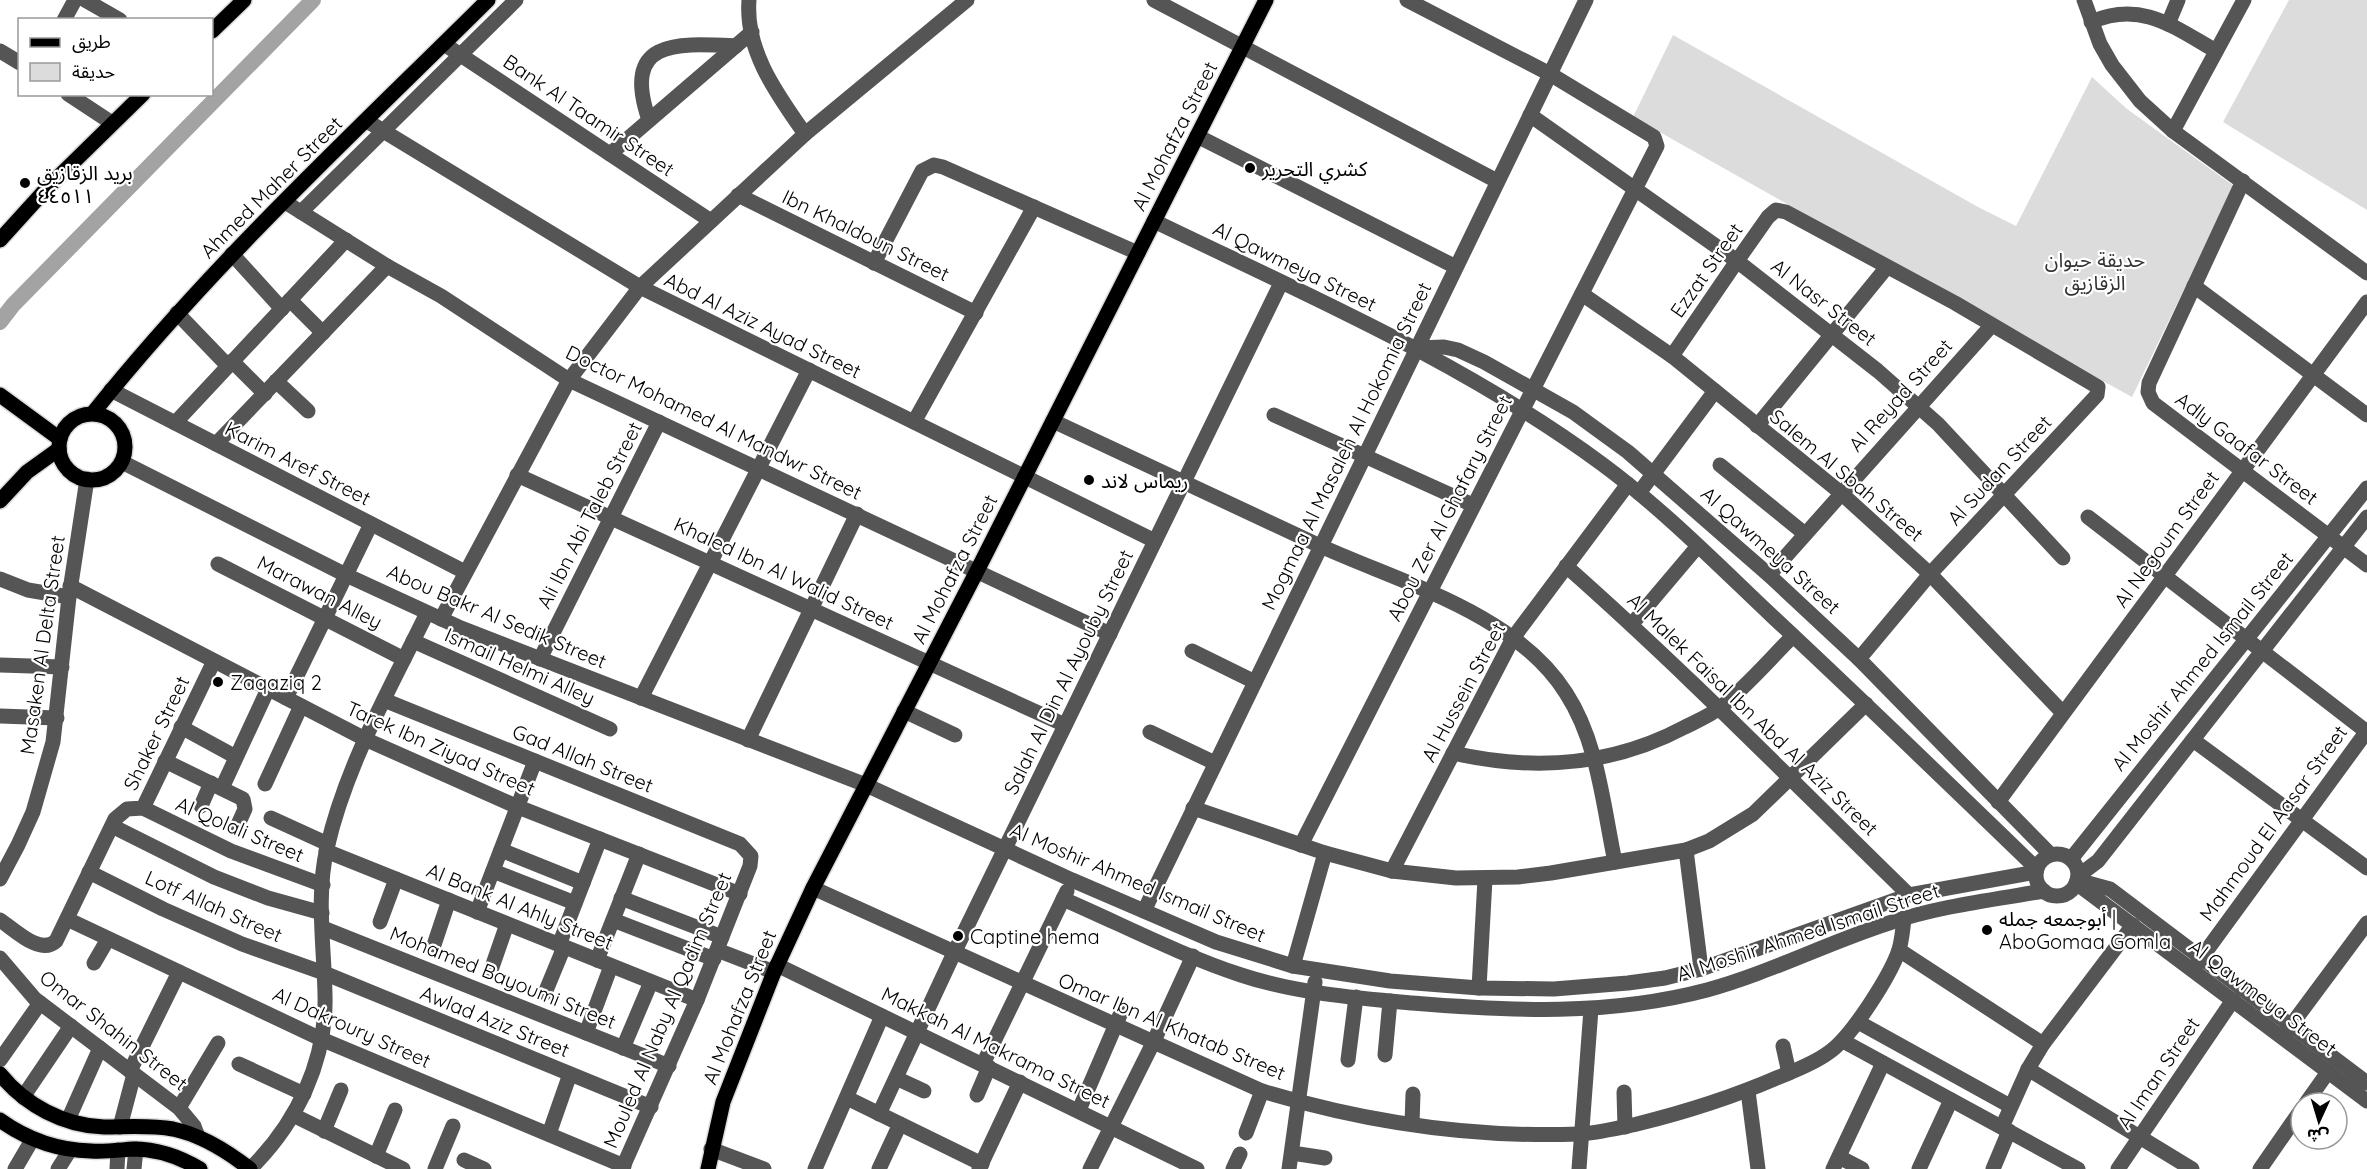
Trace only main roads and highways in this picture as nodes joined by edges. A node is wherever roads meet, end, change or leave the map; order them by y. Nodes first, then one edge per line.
1 (244, 0) edge
2 (488, 0) edge
3 (1266, 0) edge
4 (213, 30) edge
5 (142, 96) edge
6 (0, 240) edge
7 (5, 398) edge
8 (93, 413) junction
9 (59, 444) junction
10 (0, 501) edge
11 (0, 1074) edge
12 (0, 1120) edge
13 (198, 1168) edge
14 (250, 1169) edge
15 (708, 1169) edge

1 - 4 main road
2 - 8 main road, Ahmed Maher Street
3 - 15 main road, Al Mohafza Street
5 - 6 main road
7 - 9 main road
8 - 9 main road
8 - 9 main road
9 - 10 main road
11 - 14 main road
12 - 13 main road

